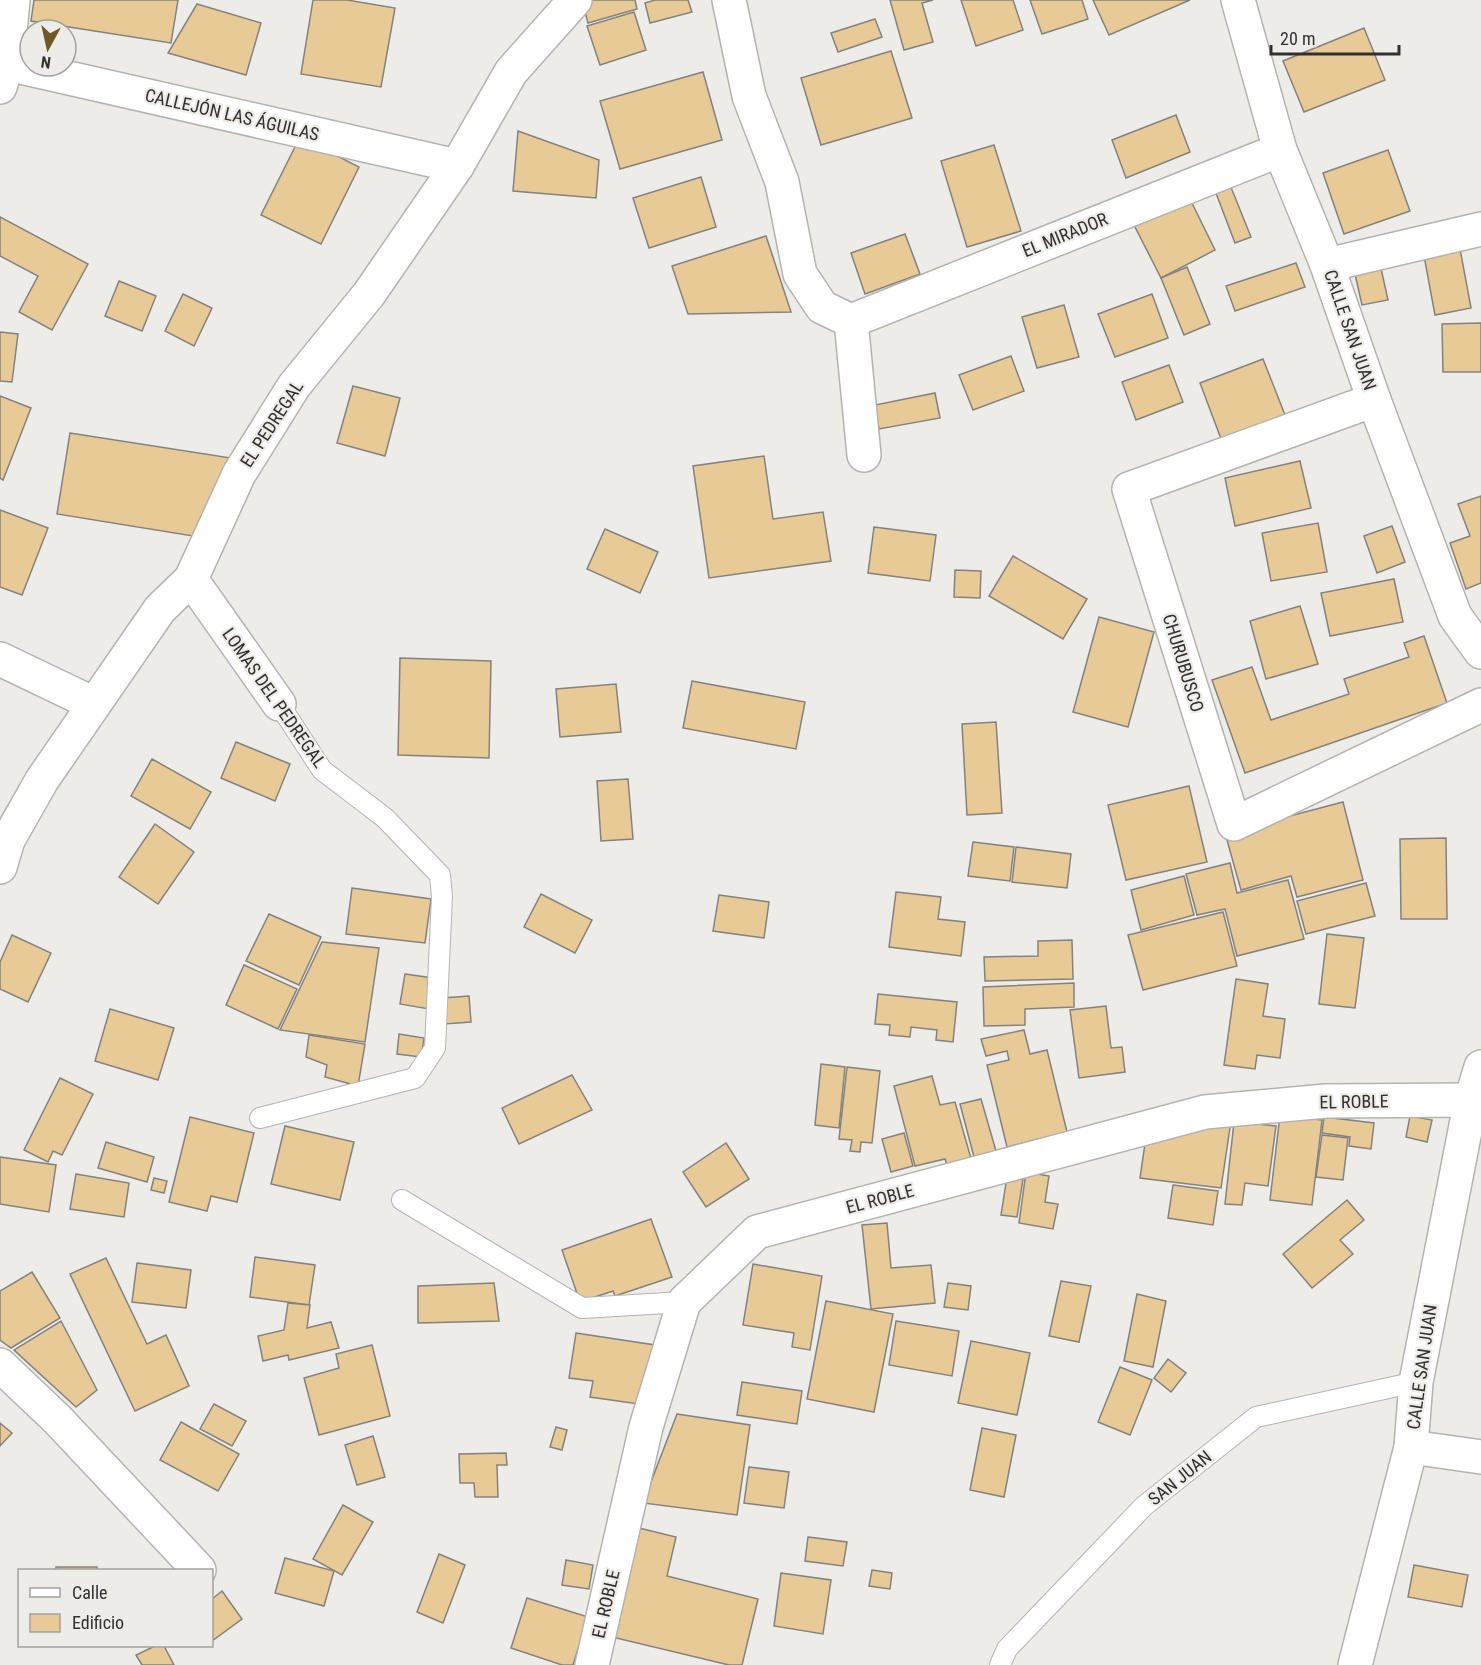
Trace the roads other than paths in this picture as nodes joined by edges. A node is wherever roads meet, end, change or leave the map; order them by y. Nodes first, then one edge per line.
1 (13, 0) edge
2 (575, 0) edge
3 (729, 0) edge
4 (1238, 0) edge
5 (3, 76) edge
6 (1280, 150) junction
7 (457, 166) junction
8 (1481, 230) edge
9 (1327, 266) junction
10 (851, 321) junction
11 (1374, 400) junction
12 (864, 455) dead end
13 (191, 579) junction
14 (1481, 652) edge
15 (0, 659) edge
16 (94, 704) junction
17 (279, 704) joint
18 (1481, 705) edge
19 (0, 867) edge
20 (1481, 1067) edge
21 (1471, 1100) junction
22 (260, 1118) dead end
23 (402, 1200) dead end
24 (684, 1302) junction
25 (0, 1365) edge
26 (1416, 1382) junction
27 (1411, 1447) junction
28 (1481, 1457) edge
29 (198, 1569) edge
30 (592, 1665) edge
31 (1000, 1665) edge
32 (1355, 1665) edge

1 - 5 street
2 - 7 street, EL PEDREGAL
3 - 10 street
4 - 6 street, CALLE SAN JUAN
5 - 7 street, CALLEJÓN LAS ÁGUILAS
6 - 9 street, CALLE SAN JUAN
6 - 10 street, EL MIRADOR
7 - 13 street, EL PEDREGAL
8 - 9 street
9 - 11 street, CALLE SAN JUAN
10 - 12 street
11 - 14 street, CALLE SAN JUAN
11 - 18 street, CHURUBUSCO
13 - 16 street, EL PEDREGAL
13 - 17 street, LOMAS DEL PEDREGAL
15 - 16 street
16 - 19 street, EL PEDREGAL
17 - 22 lane, LOMAS DEL PEDREGAL
20 - 21 street, CALLE SAN JUAN
21 - 24 street, EL ROBLE
21 - 26 street, CALLE SAN JUAN
23 - 24 lane
24 - 30 street, EL ROBLE
25 - 29 street
26 - 27 street, CALLE SAN JUAN
26 - 31 lane, SAN JUAN
27 - 28 street
27 - 32 street, CALLE SAN JUAN

